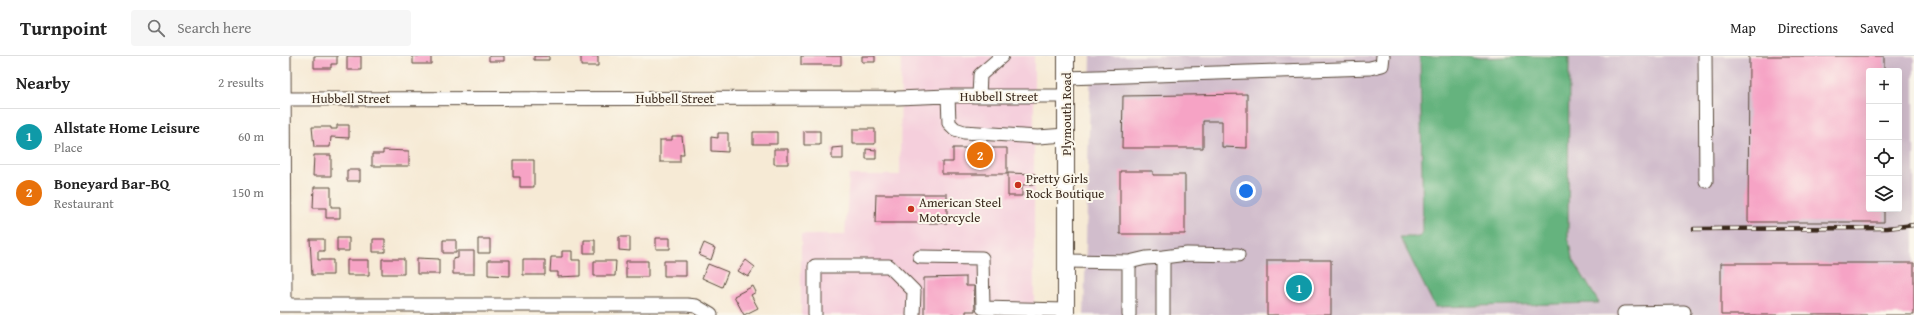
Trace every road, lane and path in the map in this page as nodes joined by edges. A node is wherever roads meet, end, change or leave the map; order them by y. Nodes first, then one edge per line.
1 (284, 56) edge
2 (1002, 56) edge
3 (1066, 56) edge
4 (1383, 56) edge
5 (1705, 56) edge
6 (1066, 78) junction
7 (948, 96) junction
8 (979, 96) junction
9 (1066, 96) junction
10 (284, 98) junction
11 (1066, 135) junction
12 (1706, 181) dead end
13 (1238, 255) dead end
14 (920, 257) dead end
15 (1163, 257) junction
16 (1066, 261) junction
17 (1129, 262) junction
18 (282, 305) edge
19 (983, 311) edge
20 (1066, 312) edge
21 (1684, 312) dead end
22 (710, 314) edge
23 (815, 315) edge
24 (913, 315) edge
25 (1129, 315) edge
26 (1162, 315) edge
27 (1624, 315) edge

1 - 10 street
2 - 8 street
3 - 6 main road, Plymouth Road
4 - 6 street
5 - 12 street
6 - 9 main road, Plymouth Road
7 - 8 street, Hubbell Street
7 - 10 street, Hubbell Street
7 - 11 street
8 - 9 street, Hubbell Street
9 - 11 main road, Plymouth Road
10 - 18 street
11 - 16 main road, Plymouth Road
13 - 15 street
14 - 19 street
15 - 17 street
15 - 26 street
16 - 17 street
16 - 20 main road, Plymouth Road
17 - 25 street
18 - 22 street
19 - 20 street
21 - 27 street
23 - 24 street

